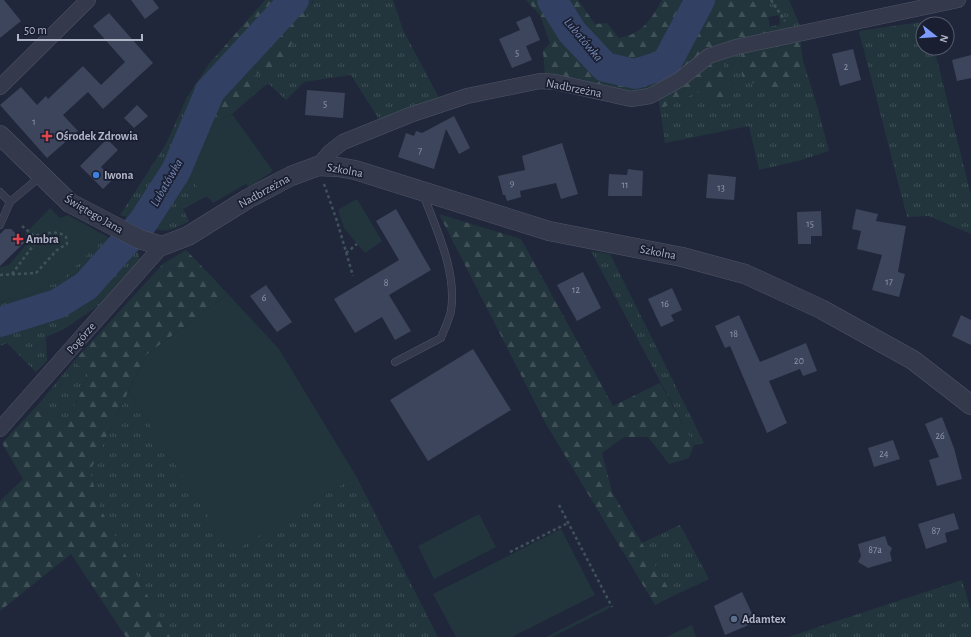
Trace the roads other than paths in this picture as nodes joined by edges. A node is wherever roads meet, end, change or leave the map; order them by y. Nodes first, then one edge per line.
1 (88, 0) edge
2 (958, 0) edge
3 (0, 87) edge
4 (0, 135) edge
5 (318, 166) junction
6 (41, 176) junction
7 (0, 192) edge
8 (422, 192) junction
9 (10, 202) junction
10 (0, 225) edge
11 (162, 246) junction
12 (395, 362) dead end
13 (971, 405) edge
14 (0, 429) edge

1 - 3 street
2 - 5 street, Nadbrzeżna
4 - 6 street, Świętego Jana
5 - 8 street, Szkolna
5 - 11 street, Nadbrzeżna
6 - 9 lane
6 - 11 street, Świętego Jana
7 - 9 lane
8 - 12 lane
8 - 13 street, Szkolna
9 - 10 lane
11 - 14 street, Pogórze

